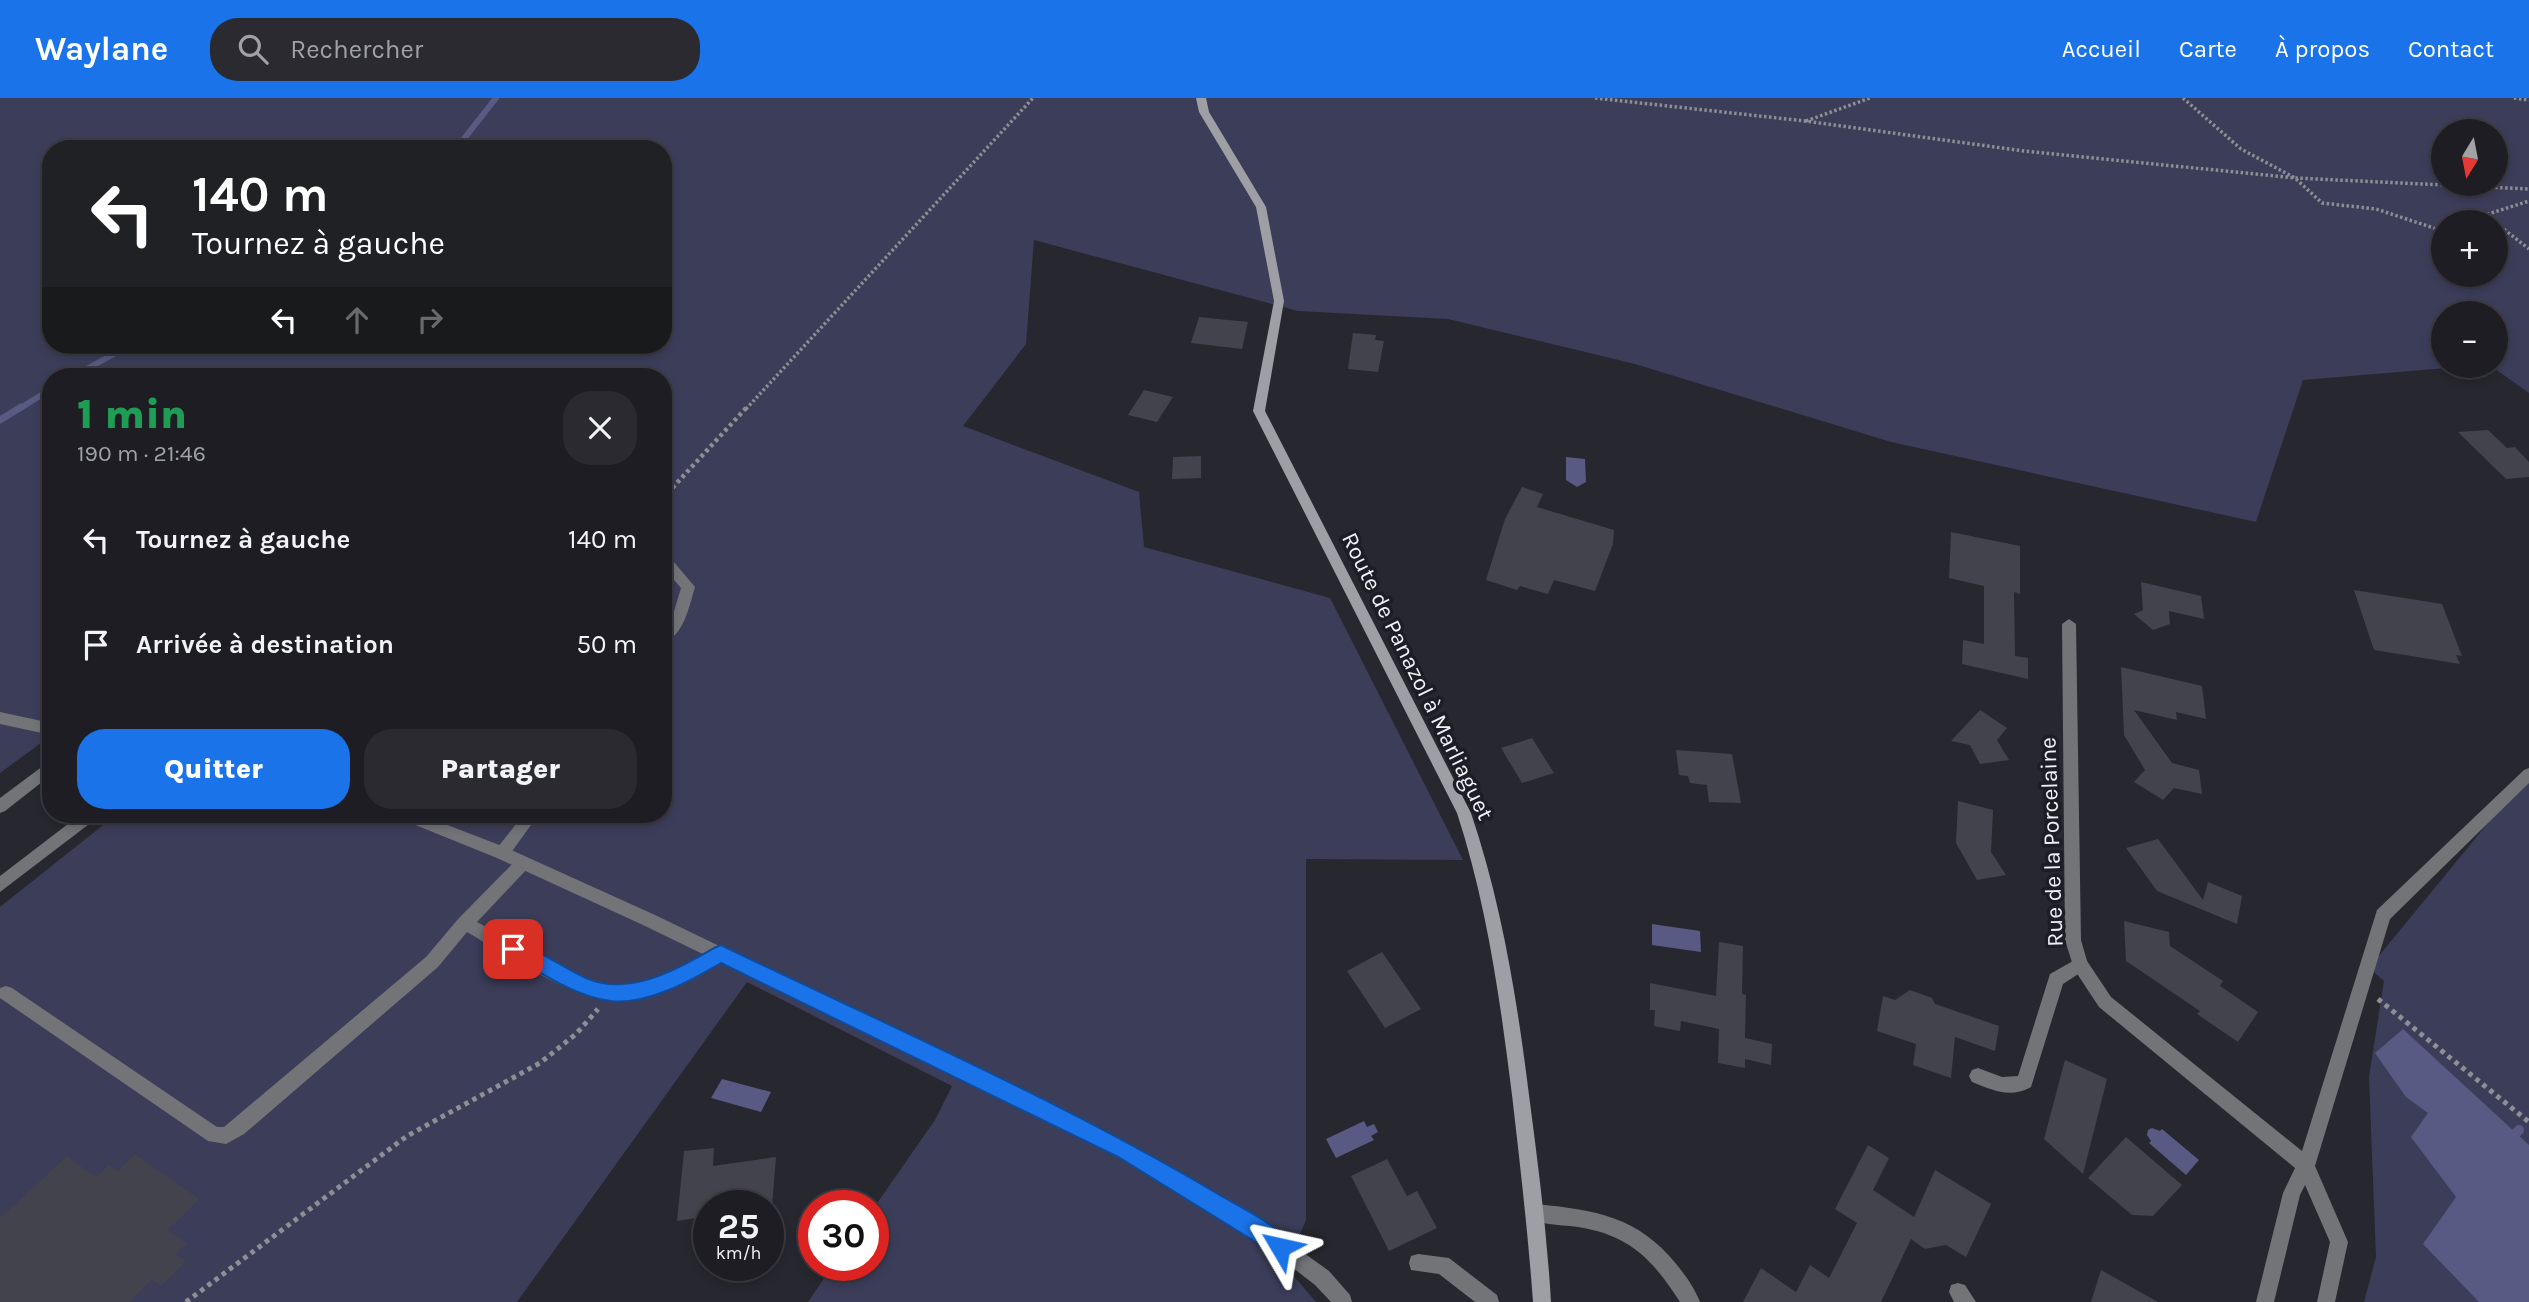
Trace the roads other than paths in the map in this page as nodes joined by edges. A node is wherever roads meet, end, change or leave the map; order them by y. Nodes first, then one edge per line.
1 (1201, 98) edge
2 (672, 568) edge
3 (2069, 624) dead end
4 (672, 628) edge
5 (0, 718) edge
6 (42, 727) edge
7 (42, 773) edge
8 (2529, 774) edge
9 (0, 807) edge
10 (80, 823) edge
11 (426, 823) edge
12 (525, 823) edge
13 (502, 853) junction
14 (523, 863) junction
15 (0, 885) edge
16 (465, 923) junction
17 (721, 954) junction
18 (2080, 964) junction
19 (6, 993) dead end
20 (1978, 1076) dead end
21 (2306, 1166) junction
22 (1535, 1213) junction
23 (1418, 1263) dead end
24 (1343, 1302) edge
25 (1490, 1302) edge
26 (1542, 1302) edge
27 (1691, 1302) edge
28 (2265, 1302) edge
29 (2326, 1302) edge

1 - 22 street, Route de Panazol à Marliaguet
2 - 4 street
3 - 18 street, Rue de la Porcelaine
5 - 6 street
7 - 9 street
8 - 21 street
10 - 15 street
11 - 13 street
12 - 13 street
13 - 14 street
14 - 16 street
14 - 17 street
16 - 17 street
16 - 19 street
17 - 24 street
18 - 20 street
18 - 21 street, Rue de la Porcelaine
21 - 28 street
21 - 29 street
22 - 26 street, Route de Panazol à Marliaguet
22 - 27 street
23 - 25 street

